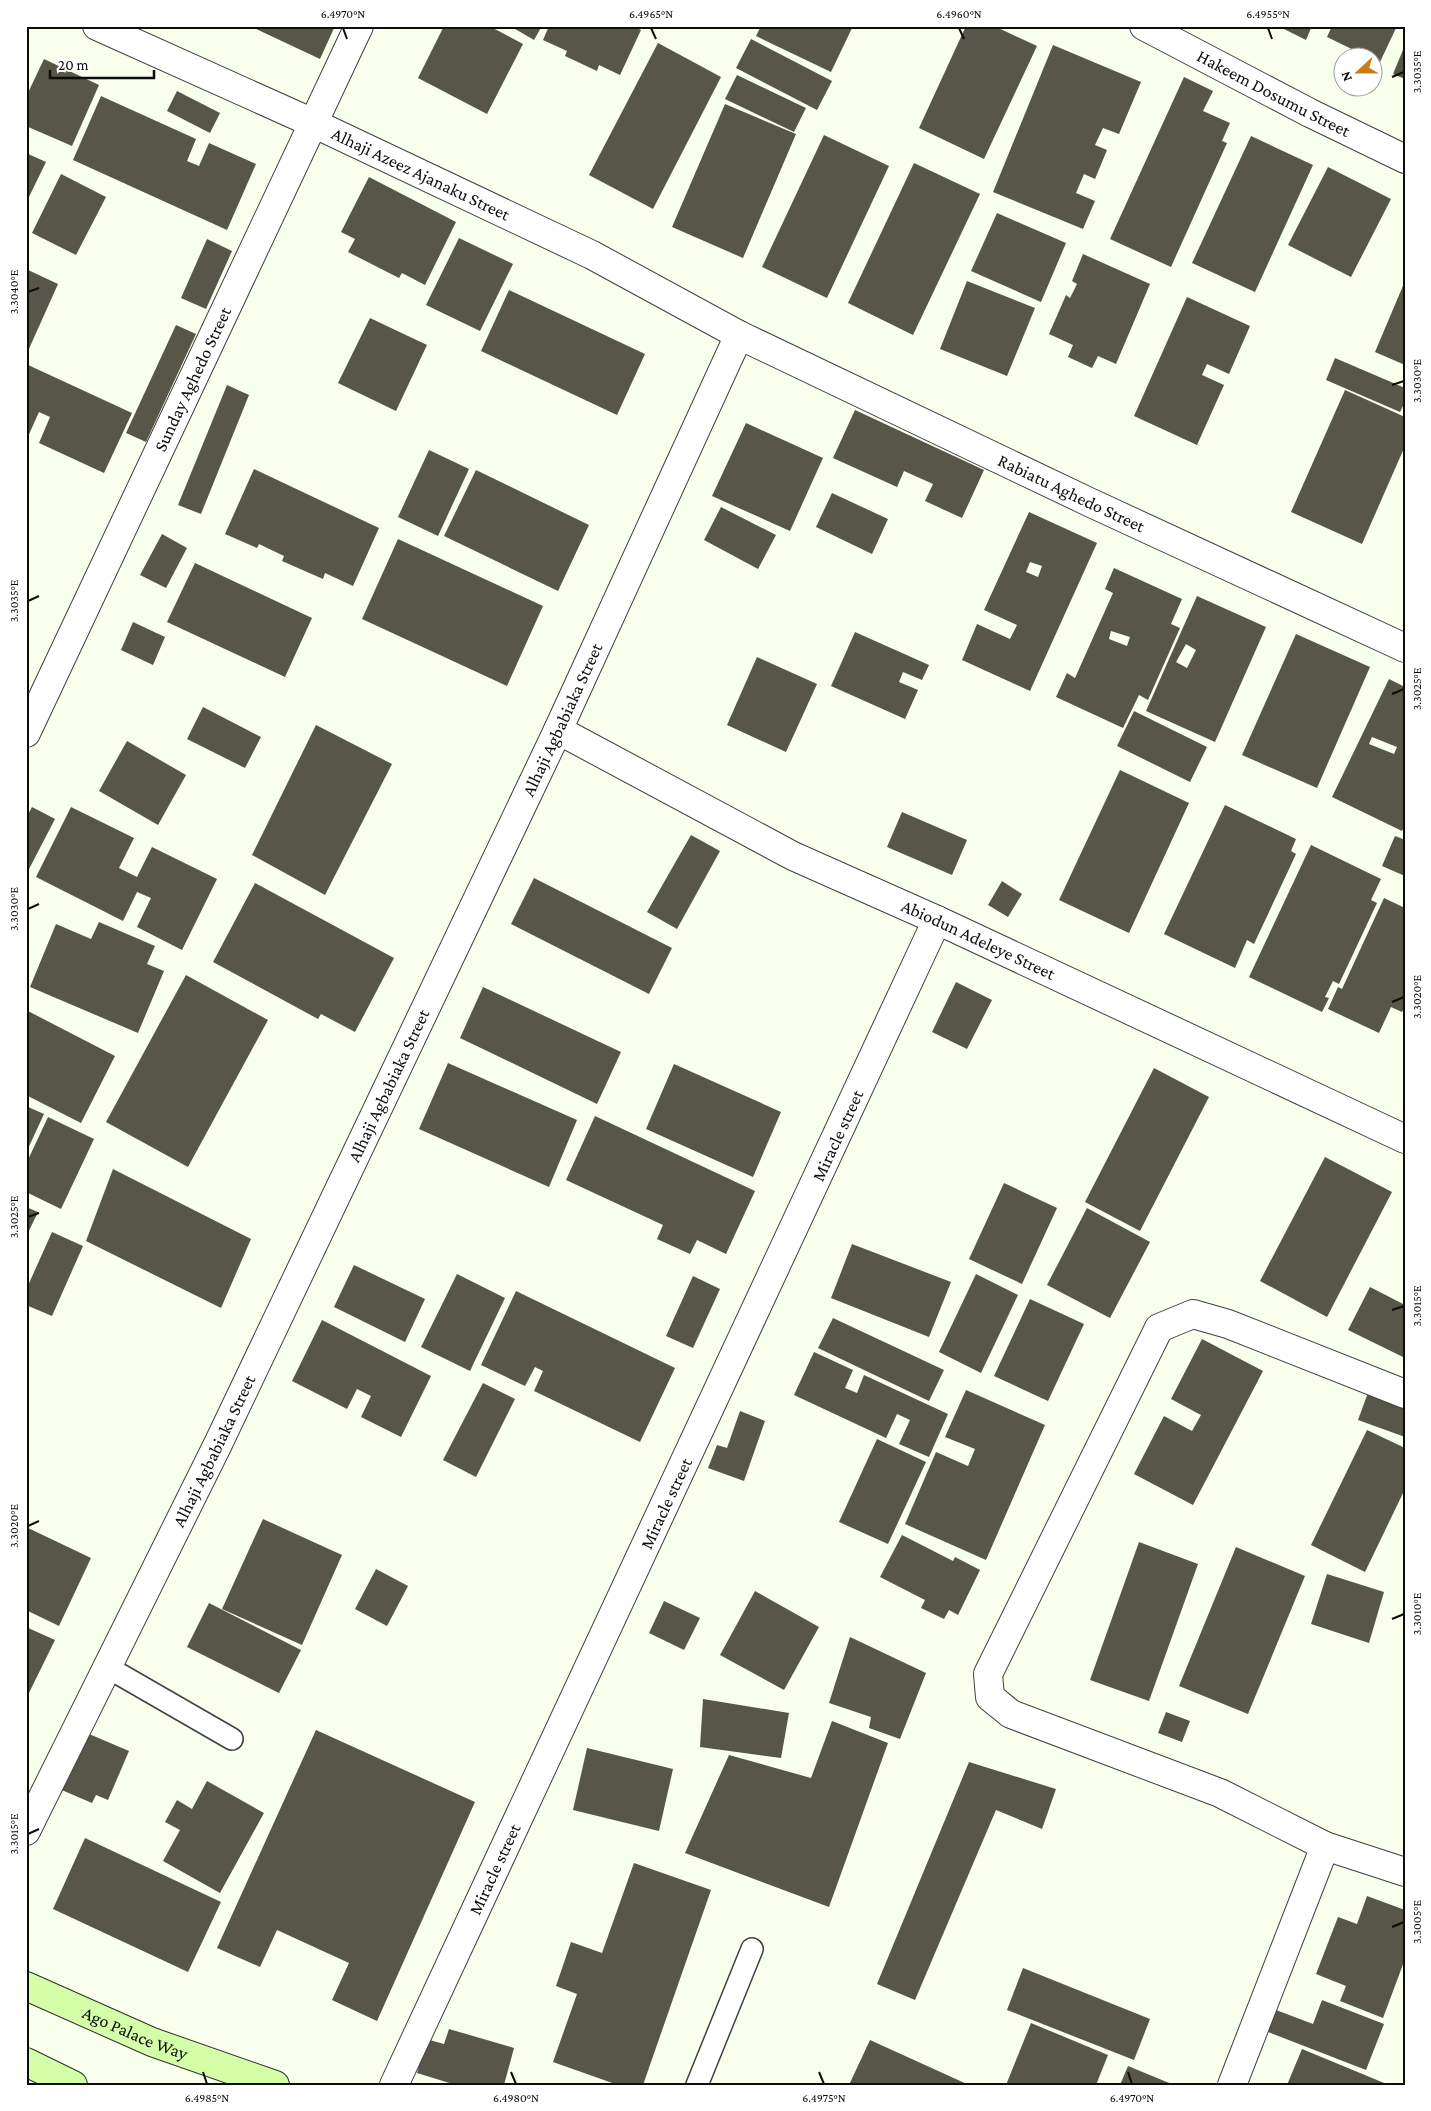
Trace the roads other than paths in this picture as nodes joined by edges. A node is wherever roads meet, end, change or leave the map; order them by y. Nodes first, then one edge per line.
1 (97, 26) edge
2 (359, 26) edge
3 (1144, 26) edge
4 (313, 123) junction
5 (1405, 159) edge
6 (739, 335) junction
7 (1405, 648) edge
8 (558, 730) junction
9 (26, 733) edge
10 (938, 920) junction
11 (1405, 1140) edge
12 (1405, 1394) edge
13 (107, 1667) junction
14 (232, 1739) dead end
15 (26, 1831) edge
16 (1325, 1846) junction
17 (1405, 1872) edge
18 (752, 1949) dead end
19 (26, 1986) edge
20 (26, 2062) edge
21 (73, 2085) edge
22 (275, 2085) edge
23 (394, 2085) edge
24 (697, 2085) edge
25 (1232, 2085) edge

1 - 4 street, Alhaji Azeez Ajanaku Street
2 - 4 street, Sunday Aghedo Street
3 - 5 street, Hakeem Dosumu Street
4 - 6 street, Alhaji Azeez Ajanaku Street
4 - 9 street, Sunday Aghedo Street
6 - 7 street, Rabiatu Aghedo Street
6 - 8 street, Alhaji Agbabiaka Street
8 - 10 street, Abiodun Adeleye Street
8 - 13 street, Alhaji Agbabiaka Street
10 - 11 street, Abiodun Adeleye Street
10 - 23 street, Miracle street
12 - 16 street
13 - 14 lane
13 - 15 street, Alhaji Agbabiaka Street
16 - 17 street
16 - 25 street
18 - 24 lane
19 - 22 main road, Ago Palace Way
20 - 21 main road

